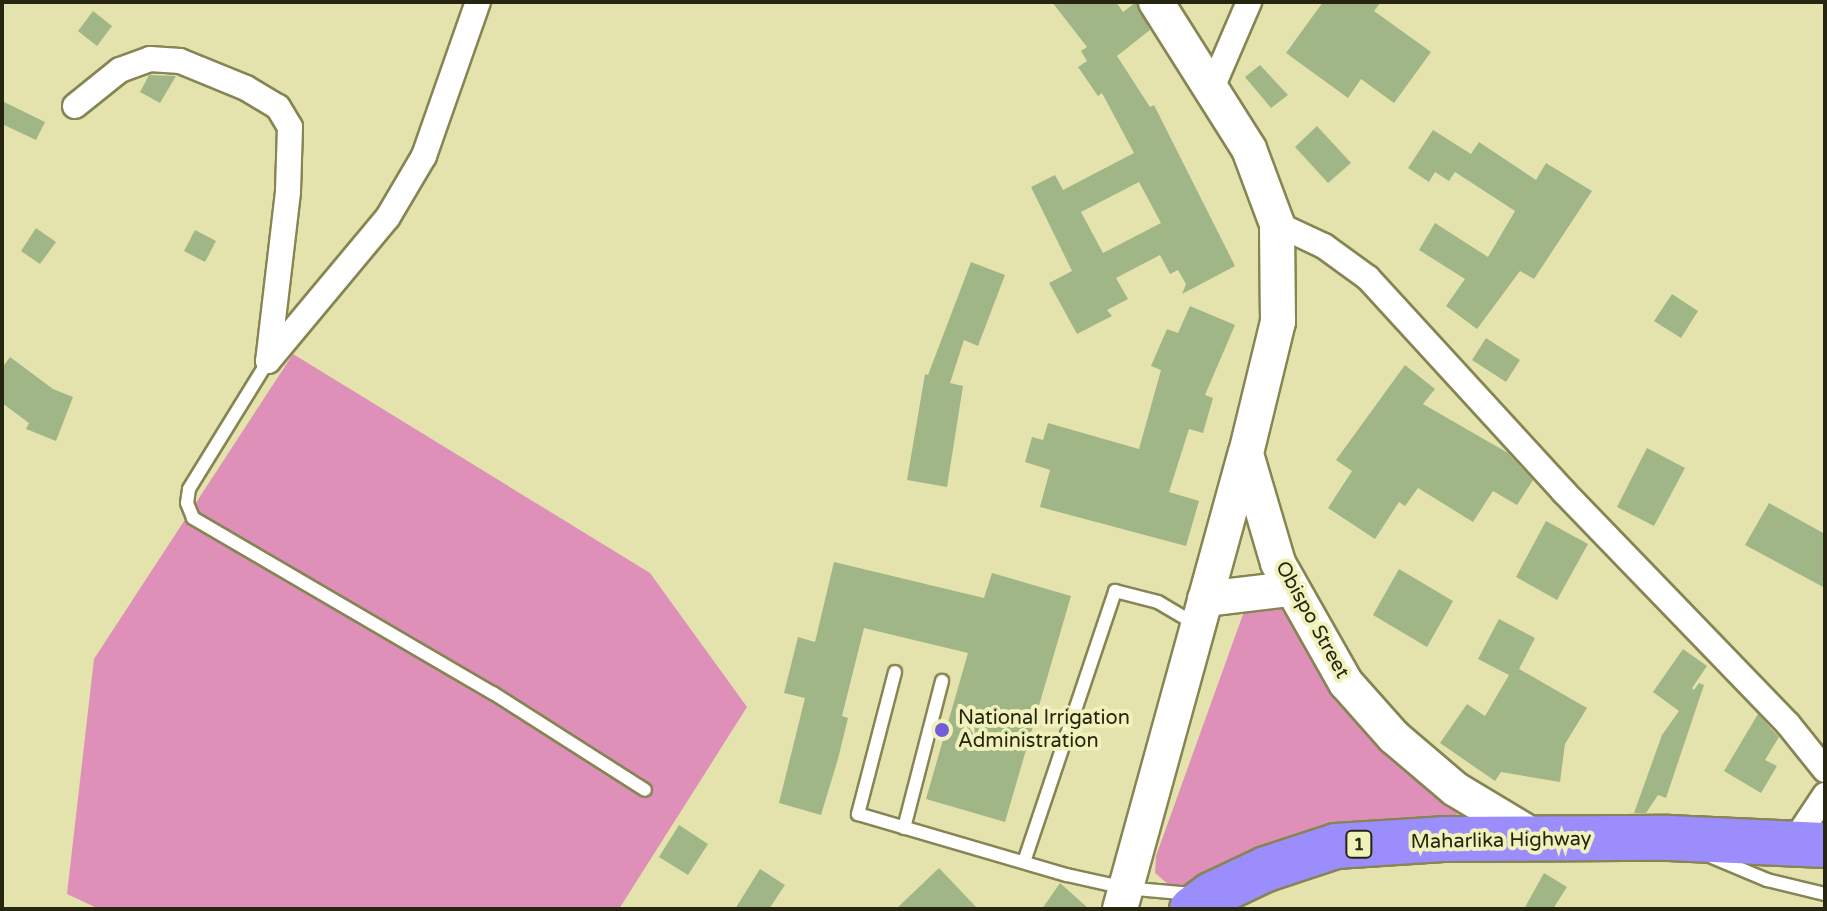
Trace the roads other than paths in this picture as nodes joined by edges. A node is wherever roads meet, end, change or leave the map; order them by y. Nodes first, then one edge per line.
1 (478, 2) edge
2 (1156, 2) edge
3 (1249, 2) edge
4 (1212, 88) junction
5 (75, 106) dead end
6 (1277, 224) junction
7 (268, 361) junction
8 (1246, 453) junction
9 (1290, 589) junction
10 (1202, 612) junction
11 (895, 672) dead end
12 (942, 681) dead end
13 (1825, 770) edge
14 (645, 790) dead end
15 (1825, 795) edge
16 (904, 828) junction
17 (1669, 838) junction
18 (1541, 841) junction
19 (1809, 844) edge
20 (1024, 862) junction
21 (1825, 894) edge
22 (1122, 898) edge
23 (1202, 902) edge

1 - 7 street
2 - 4 street, Obispo Street
3 - 4 street
4 - 6 street, Obispo Street
5 - 7 street
6 - 8 street, Obispo Street
6 - 13 street
7 - 14 lane
8 - 9 street, Obispo Street
8 - 10 street, Obispo Street
9 - 10 street
9 - 18 street, Obispo Street
10 - 20 lane
10 - 22 street, Obispo Street
11 - 16 lane
12 - 16 lane
15 - 19 street
16 - 20 lane
17 - 18 highway, Maharlika Highway / 1
17 - 19 highway, Maharlika Highway / 1
17 - 21 lane
18 - 23 highway, Maharlika Highway / 1
20 - 22 lane
22 - 23 lane

